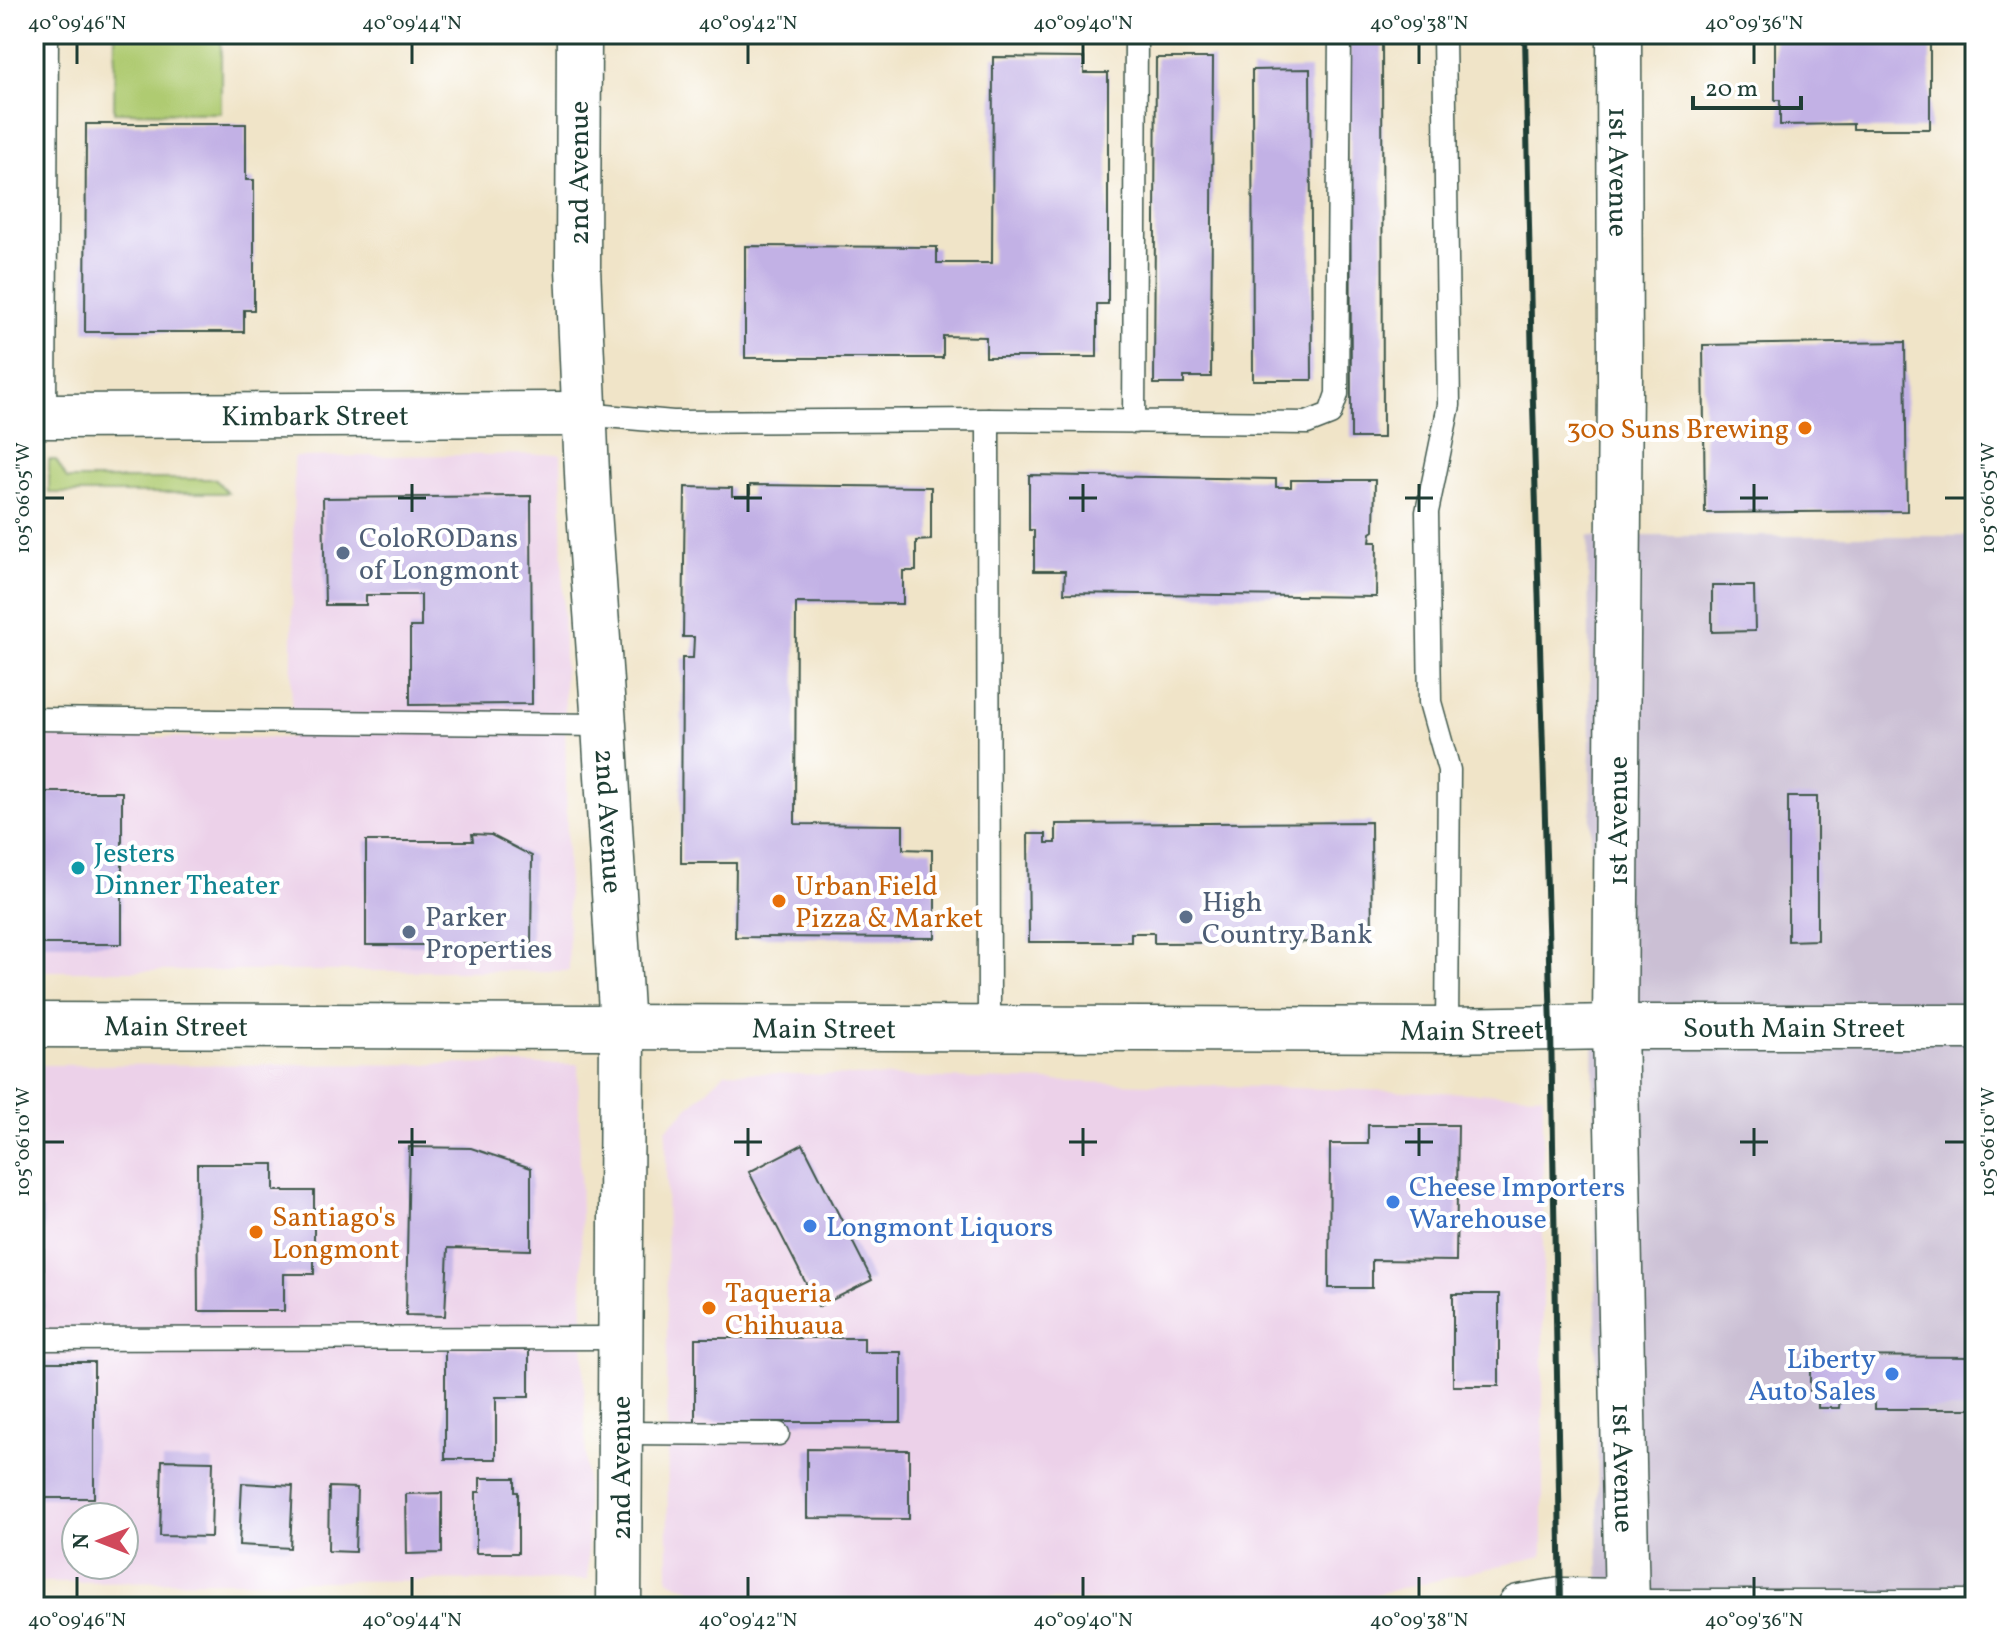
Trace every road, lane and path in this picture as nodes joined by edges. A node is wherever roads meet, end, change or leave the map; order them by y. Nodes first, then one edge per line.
1 (47, 34) edge
2 (579, 34) edge
3 (1136, 34) edge
4 (1340, 34) edge
5 (1444, 34) edge
6 (1619, 34) edge
7 (584, 414) junction
8 (45, 416) joint
9 (988, 420) junction
10 (1134, 422) junction
11 (34, 719) edge
12 (604, 725) junction
13 (34, 1025) edge
14 (1615, 1027) junction
15 (1975, 1027) edge
16 (622, 1028) junction
17 (989, 1029) junction
18 (1447, 1030) junction
19 (621, 1338) junction
20 (34, 1339) edge
21 (621, 1433) junction
22 (778, 1434) dead end
23 (1975, 1601) edge
24 (1627, 1604) edge
25 (619, 1607) edge
26 (1519, 1607) edge

1 - 8 lane
2 - 7 main road, 2nd Avenue
3 - 10 lane
4 - 10 lane
5 - 18 lane
6 - 14 main road, 1st Avenue
7 - 8 main road, Kimbark Street
7 - 9 lane
7 - 12 main road, 2nd Avenue
9 - 10 lane
9 - 17 lane
11 - 12 lane
12 - 16 main road, 2nd Avenue
13 - 16 main road, Main Street
14 - 15 main road, South Main Street
14 - 18 main road, Main Street
14 - 24 main road, 1st Avenue
16 - 17 main road, Main Street
16 - 19 main road, 2nd Avenue
17 - 18 main road, Main Street
19 - 20 lane
19 - 21 main road, 2nd Avenue
21 - 22 lane
21 - 25 main road, 2nd Avenue
23 - 24 lane
24 - 26 main road

